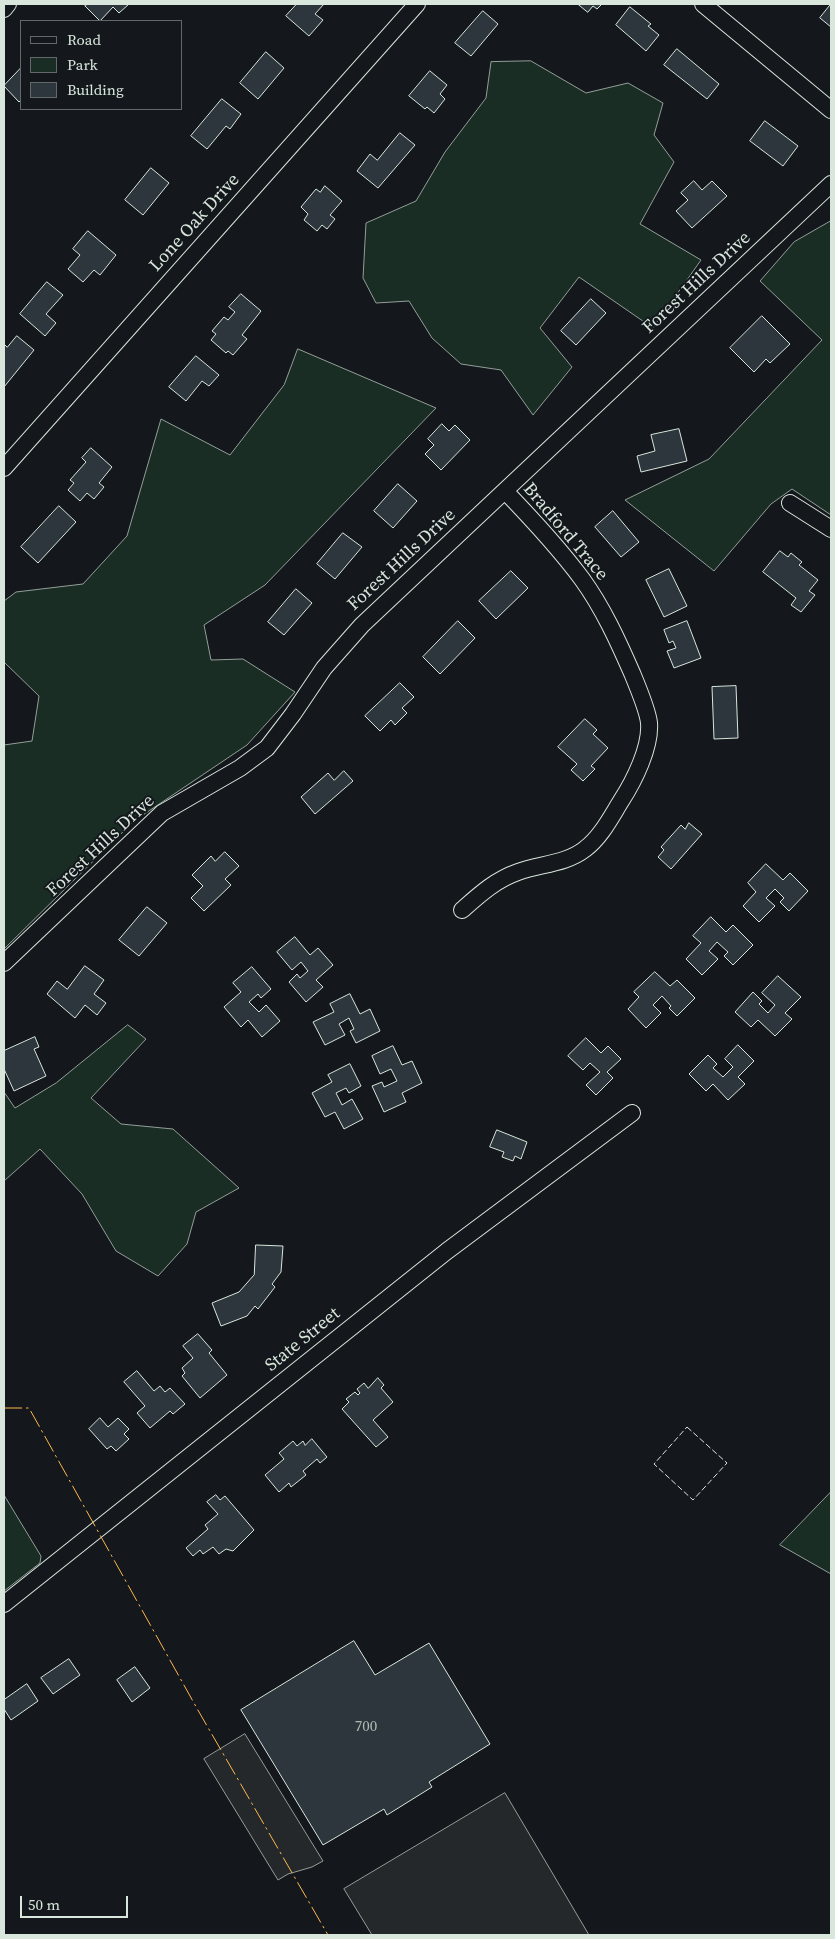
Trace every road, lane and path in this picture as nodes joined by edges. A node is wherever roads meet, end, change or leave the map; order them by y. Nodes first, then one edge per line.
1 (8, 4) edge
2 (417, 4) edge
3 (703, 4) edge
4 (4, 8) edge
5 (831, 110) edge
6 (831, 184) edge
7 (4, 468) edge
8 (505, 491) junction
9 (790, 503) dead end
10 (831, 529) edge
11 (462, 910) dead end
12 (4, 963) edge
13 (632, 1112) dead end
14 (4, 1604) edge

1 - 4 street
2 - 7 street, Lone Oak Drive
3 - 5 street
6 - 8 street, Forest Hills Drive
8 - 11 street, Bradford Trace
8 - 12 street, Forest Hills Drive
9 - 10 street
13 - 14 street, State Street

